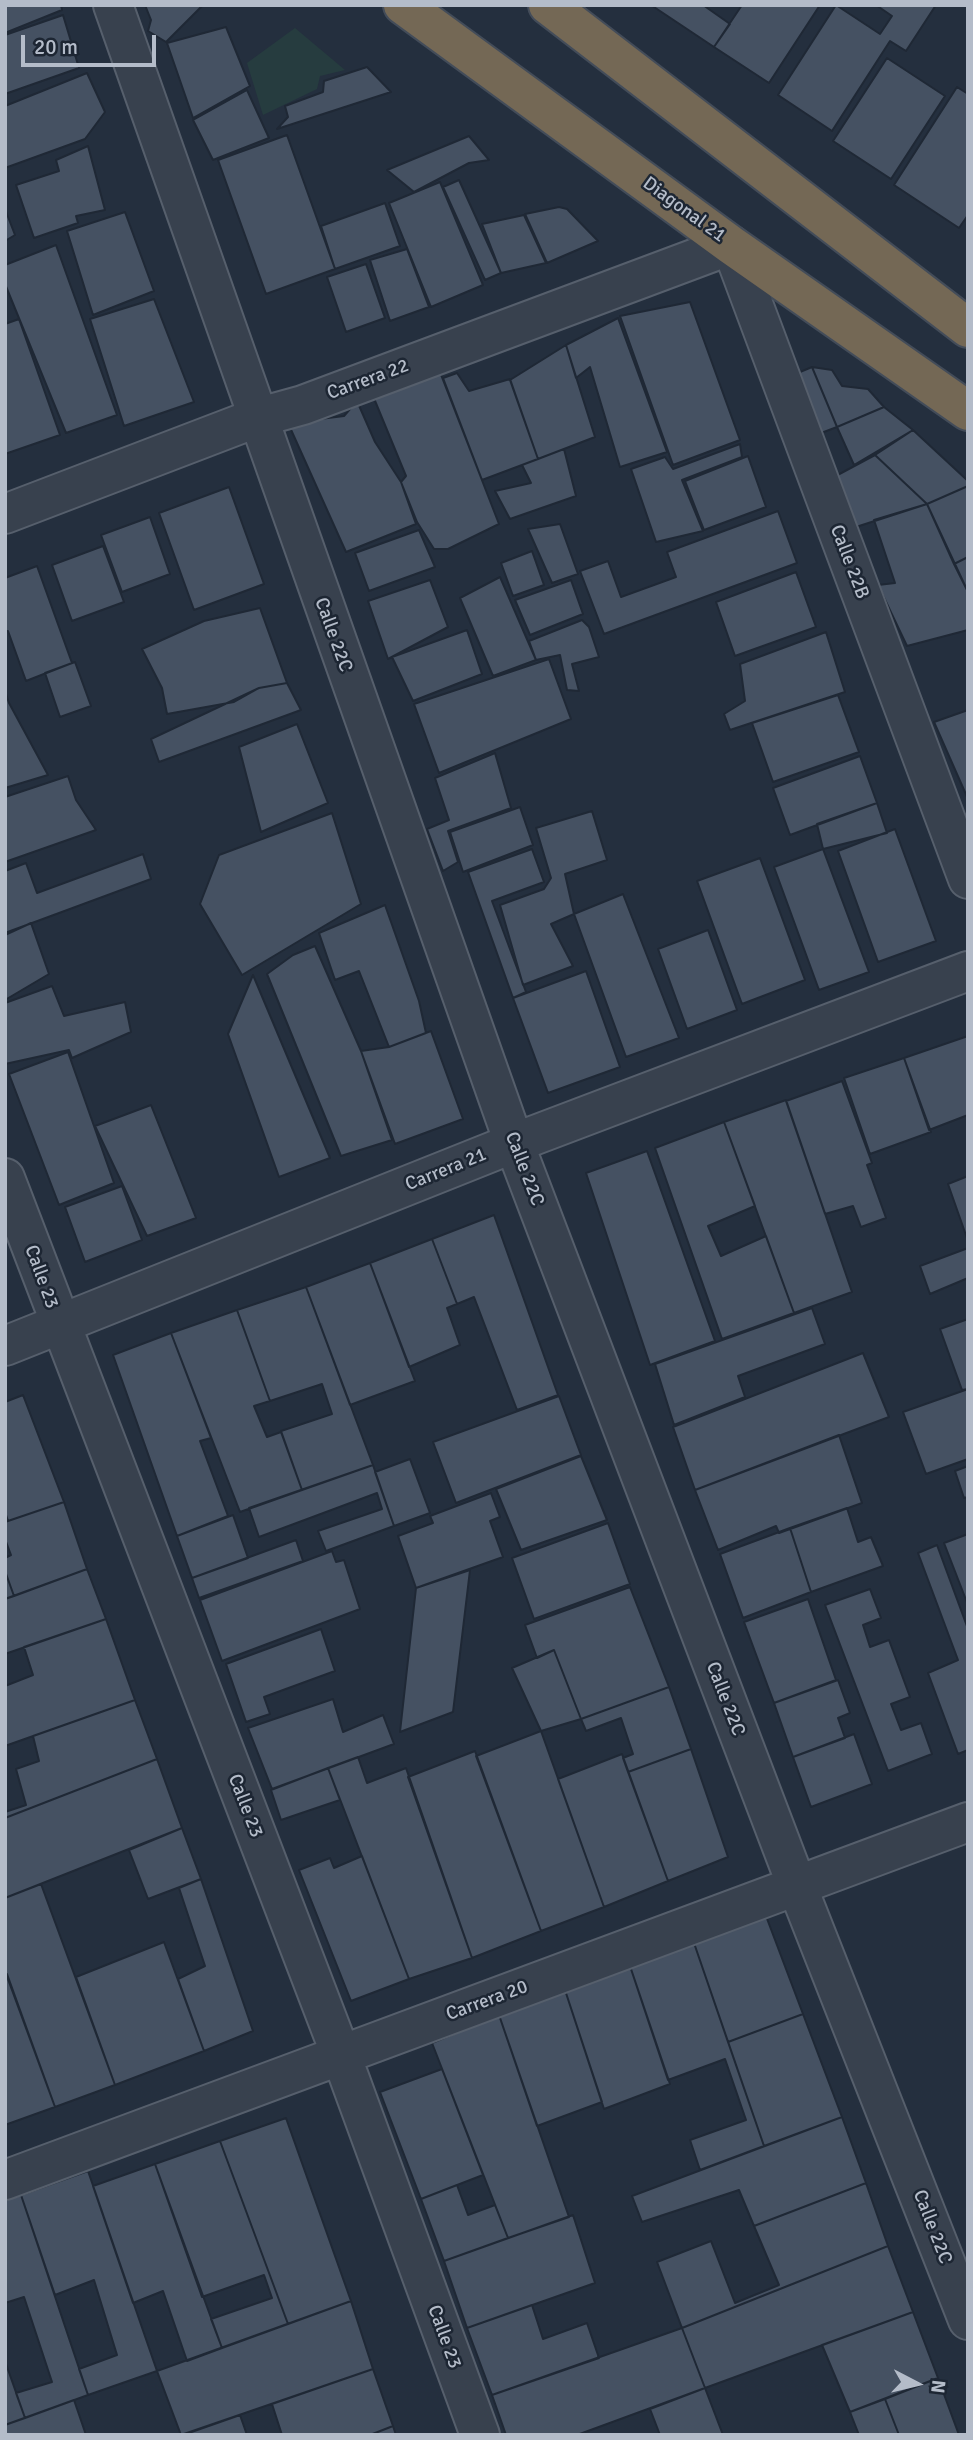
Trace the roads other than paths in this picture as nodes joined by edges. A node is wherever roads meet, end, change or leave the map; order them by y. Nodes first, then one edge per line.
1 (113, 5) edge
2 (403, 5) edge
3 (548, 5) edge
4 (731, 245) junction
5 (968, 328) edge
6 (968, 411) edge
7 (256, 418) junction
8 (5, 514) edge
9 (968, 879) edge
10 (968, 971) edge
11 (514, 1143) junction
12 (5, 1178) edge
13 (59, 1324) junction
14 (5, 1346) edge
15 (968, 1822) edge
16 (796, 1886) junction
17 (341, 2055) junction
18 (5, 2180) edge
19 (968, 2320) edge
20 (480, 2435) edge

1 - 7 street, Calle 22C
2 - 4 highway, Diagonal 21
3 - 5 highway
4 - 6 highway, Diagonal 21
4 - 7 street, Carrera 22
4 - 9 street, Calle 22B
7 - 8 street, Carrera 22
7 - 11 street, Calle 22C
10 - 11 street, Carrera 21
11 - 13 street, Carrera 21
11 - 16 street, Calle 22C
12 - 13 street, Calle 23
13 - 14 street, Carrera 21
13 - 17 street, Calle 23
15 - 16 street, Carrera 20
16 - 17 street, Carrera 20
16 - 19 street, Calle 22C
17 - 18 street, Carrera 20
17 - 20 street, Calle 23

